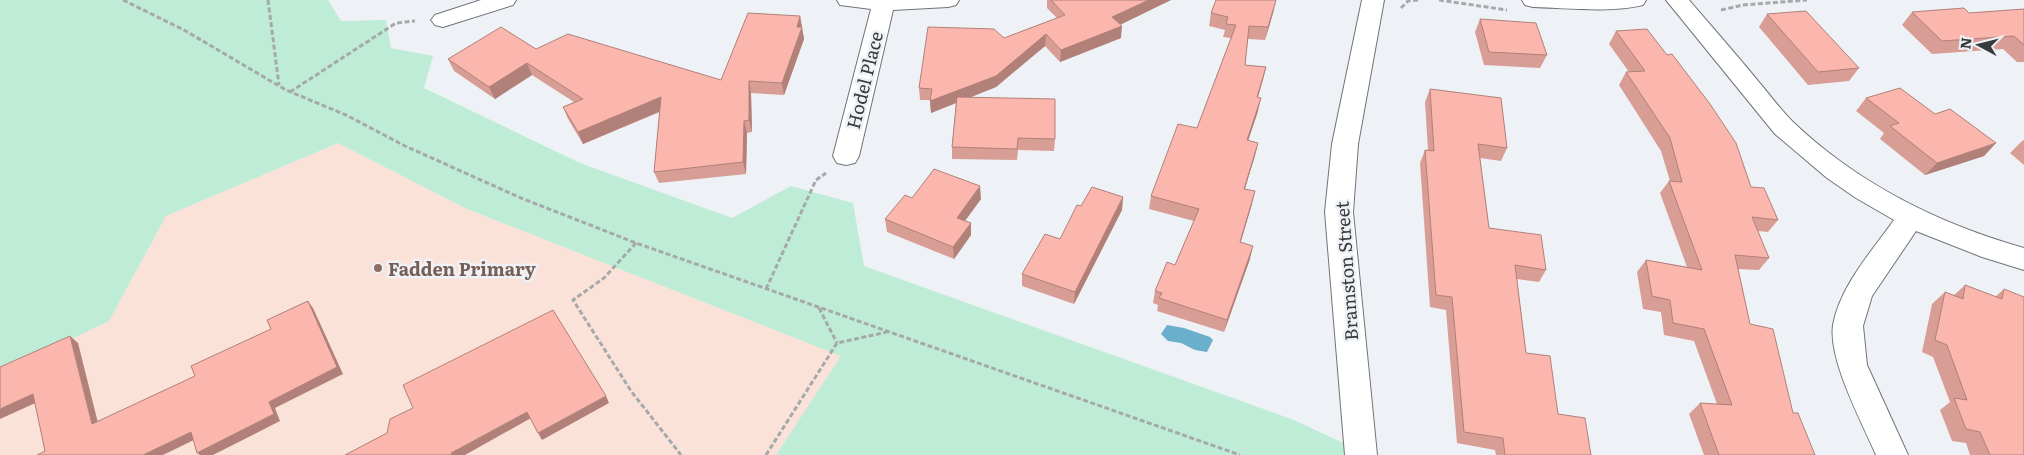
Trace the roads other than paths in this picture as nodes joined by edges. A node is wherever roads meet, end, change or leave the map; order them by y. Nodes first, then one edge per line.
1 (505, 0) edge
2 (848, 0) edge
3 (948, 0) edge
4 (1532, 0) edge
5 (1635, 0) edge
6 (1677, 0) edge
7 (884, 4) junction
8 (1384, 6) edge
9 (443, 20) road end
10 (846, 156) road end
11 (1910, 216) junction
12 (2024, 258) edge
13 (1361, 455) edge
14 (1892, 455) edge

1 - 9 street
2 - 7 street
3 - 7 street
4 - 5 street
6 - 11 street
7 - 10 street, Hodel Place
8 - 13 street, Bramston Street
11 - 12 street
11 - 14 street

